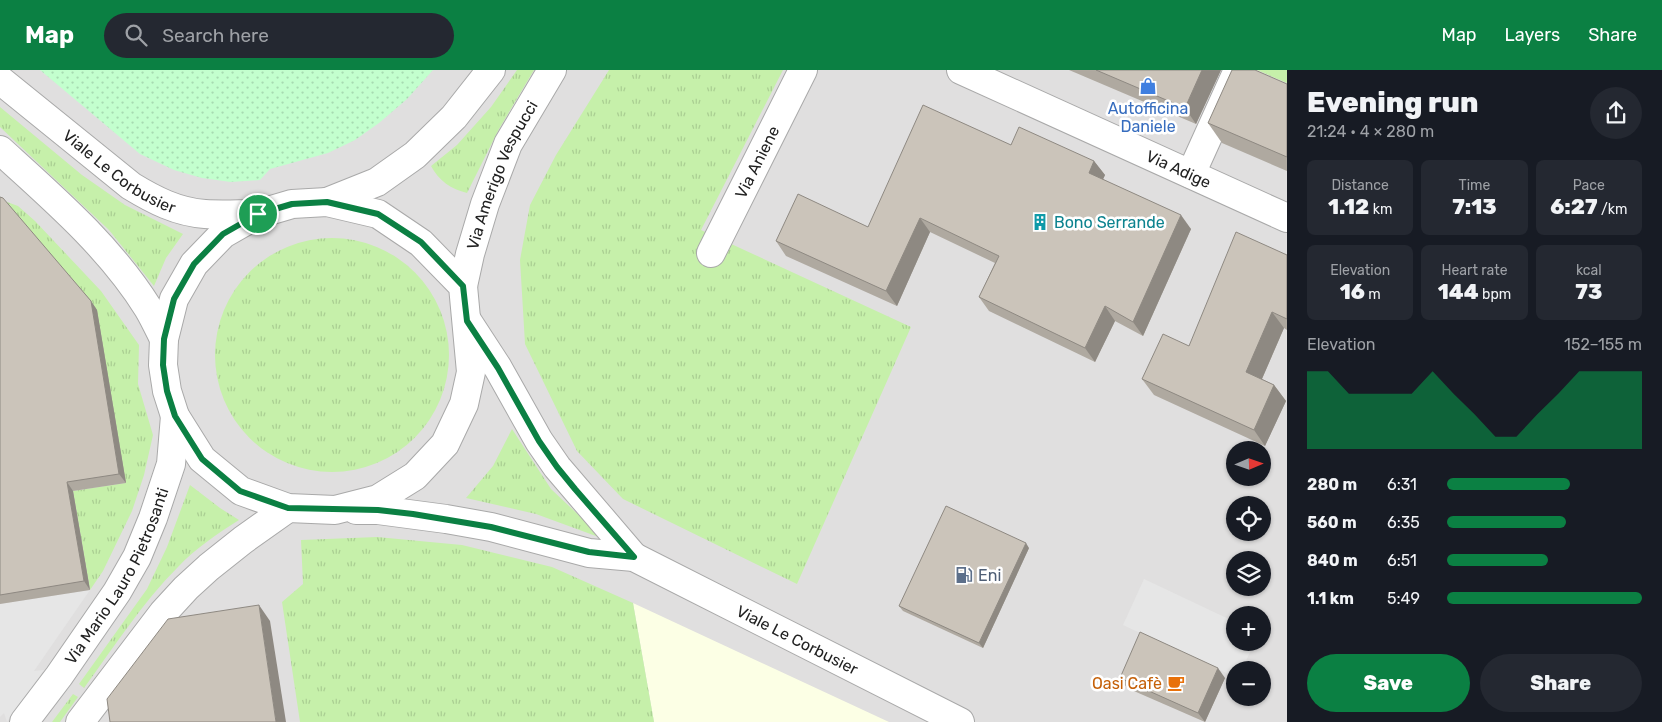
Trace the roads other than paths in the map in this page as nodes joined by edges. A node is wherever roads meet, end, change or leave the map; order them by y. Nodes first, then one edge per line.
1 (491, 70) edge
2 (552, 70) edge
3 (803, 70) edge
4 (961, 70) edge
5 (1238, 70) edge
6 (0, 80) edge
7 (0, 150) edge
8 (1191, 174) junction
9 (327, 202) junction
10 (258, 214) junction
11 (1287, 218) edge
12 (711, 253) dead end
13 (463, 286) junction
14 (467, 321) junction
15 (164, 339) junction
16 (175, 416) junction
17 (288, 508) junction
18 (335, 510) junction
19 (634, 557) junction
20 (24, 722) edge
21 (80, 722) edge
22 (960, 722) edge

1 - 9 street
2 - 13 street, Via Amerigo Vespucci
3 - 12 street, Via Aniene
4 - 8 street, Via Adige
5 - 8 street
6 - 10 street, Viale Le Corbusier
7 - 15 street
8 - 11 street, Via Adige
9 - 10 street
9 - 13 street
10 - 15 street
13 - 14 street, Via Amerigo Vespucci
14 - 18 street, Via Amerigo Vespucci
14 - 19 street, Viale Le Corbusier
15 - 16 street
16 - 17 street
16 - 20 street, Via Mario Lauro Pietrosanti
17 - 18 street
17 - 21 street
18 - 19 street, Viale Le Corbusier
19 - 22 street, Viale Le Corbusier

